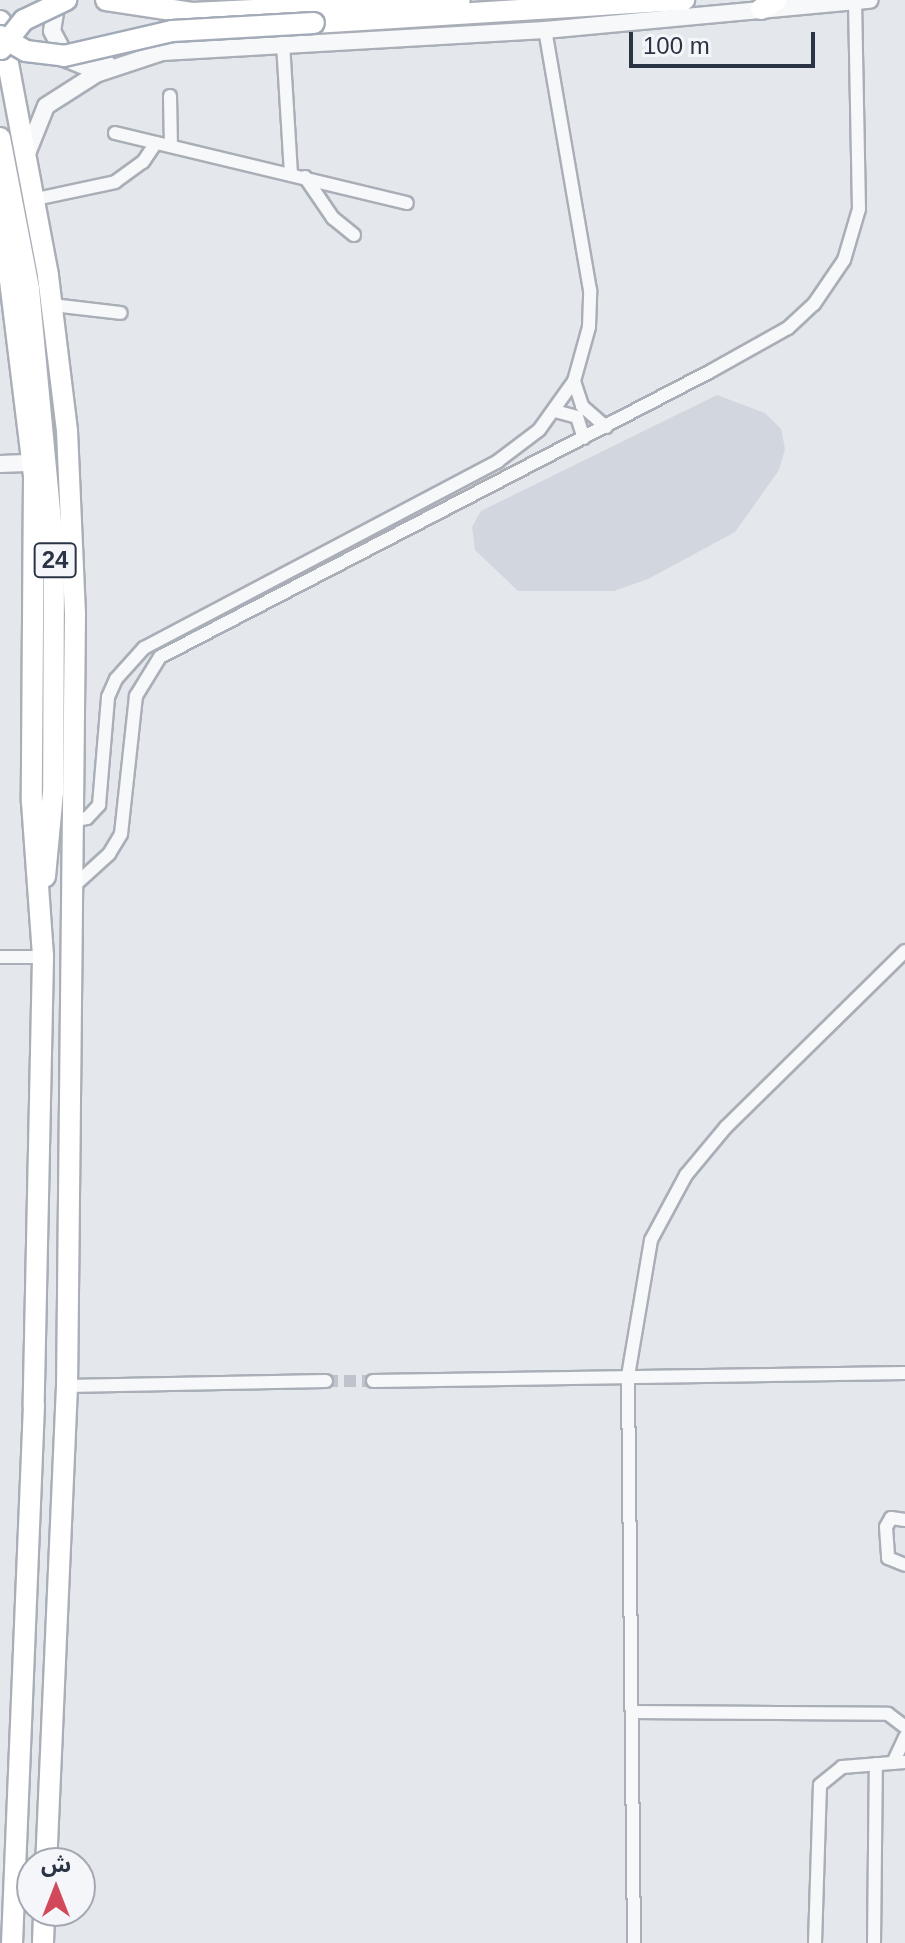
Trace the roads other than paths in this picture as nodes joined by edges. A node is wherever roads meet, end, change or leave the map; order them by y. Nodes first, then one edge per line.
1 (57, 0) edge
2 (66, 0) edge
3 (106, 0) edge
4 (460, 0) edge
5 (684, 0) edge
6 (862, 1) edge
7 (769, 5) edge
8 (577, 10) junction
9 (313, 15) junction
10 (0, 21) edge
11 (597, 25) junction
12 (545, 30) junction
13 (0, 36) edge
14 (283, 43) junction
15 (0, 52) edge
16 (140, 57) junction
17 (170, 96) dead end
18 (115, 133) dead end
19 (0, 138) edge
20 (156, 143) junction
21 (171, 146) junction
22 (28, 151) junction
23 (297, 174) junction
24 (36, 199) junction
25 (0, 201) edge
26 (407, 203) dead end
27 (354, 235) dead end
28 (52, 305) junction
29 (121, 313) dead end
30 (9, 325) edge
31 (574, 381) junction
32 (555, 411) junction
33 (606, 427) junction
34 (584, 438) junction
35 (33, 463) junction
36 (0, 464) edge
37 (76, 820) junction
38 (76, 884) junction
39 (40, 900) junction
40 (905, 951) edge
41 (0, 957) edge
42 (43, 957) junction
43 (905, 1373) edge
44 (628, 1376) junction
45 (326, 1381) tunnel mouth
46 (373, 1381) tunnel mouth
47 (66, 1396) junction
48 (34, 1405) junction
49 (905, 1520) edge
50 (905, 1565) edge
51 (632, 1712) junction
52 (905, 1726) edge
53 (899, 1762) edge
54 (876, 1764) junction
55 (47, 1847) edge
56 (12, 1943) edge
57 (634, 1943) edge
58 (815, 1943) edge
59 (874, 1943) edge

1 - 16 street
2 - 15 main road, bridge
3 - 9 main road
4 - 9 main road
5 - 8 main road
6 - 7 street
6 - 33 street
7 - 11 street
8 - 9 main road
8 - 11 main road
9 - 13 main road, bridge
10 - 22 main road
11 - 12 street
12 - 14 street
12 - 31 street
14 - 16 street
14 - 23 street
16 - 22 street
17 - 21 street
18 - 20 street
19 - 39 main road, 24
20 - 21 street
20 - 24 street
21 - 23 street
22 - 24 main road
23 - 26 street
23 - 27 street
24 - 28 main road
25 - 30 main road
28 - 29 street
28 - 37 main road
30 - 35 main road
31 - 32 street
31 - 33 street
32 - 34 street
32 - 37 street
33 - 34 street
34 - 38 street
35 - 36 street
35 - 39 main road
37 - 38 main road
38 - 47 main road
39 - 42 main road
40 - 44 street
41 - 42 street
42 - 48 main road
43 - 44 street
44 - 46 street
44 - 51 street
45 - 47 street
47 - 48 main road
47 - 55 main road
48 - 56 main road
49 - 50 street
51 - 52 street
51 - 57 street
52 - 53 street
53 - 54 street
54 - 58 street
54 - 59 street

